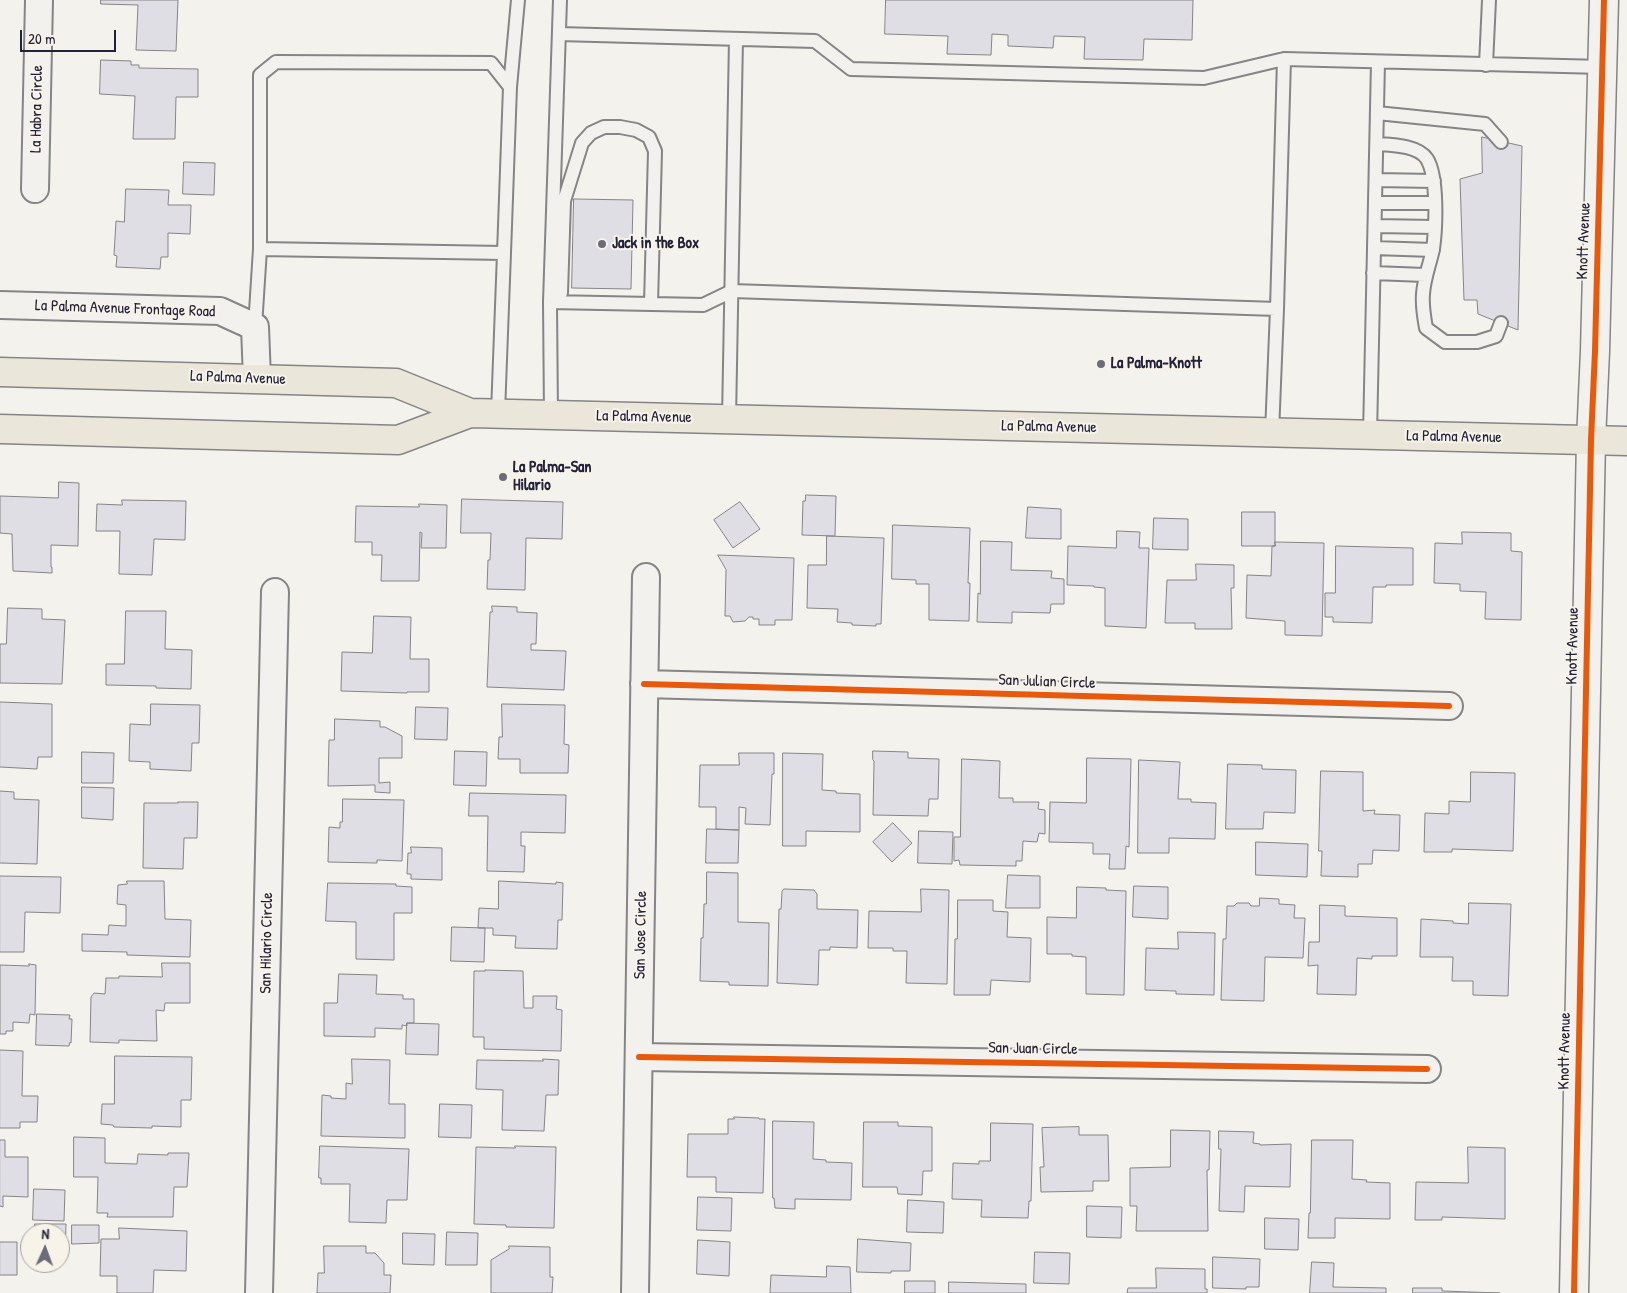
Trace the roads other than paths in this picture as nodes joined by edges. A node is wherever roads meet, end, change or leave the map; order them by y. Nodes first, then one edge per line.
1 (39, 0) edge
2 (518, 0) edge
3 (560, 0) edge
4 (1489, 0) edge
5 (1604, 0) edge
6 (559, 34) junction
7 (736, 39) junction
8 (1284, 59) junction
9 (1378, 62) junction
10 (1486, 65) junction
11 (1603, 67) junction
12 (510, 87) junction
13 (1377, 113) junction
14 (1501, 142) dead end
15 (1377, 144) junction
16 (1376, 180) junction
17 (1434, 181) junction
18 (36, 189) dead end
19 (1375, 203) junction
20 (1435, 203) junction
21 (1375, 226) junction
22 (1435, 226) junction
23 (1374, 248) junction
24 (260, 249) junction
25 (1433, 250) junction
26 (504, 253) junction
27 (1373, 273) junction
28 (1425, 275) junction
29 (732, 291) junction
30 (550, 302) junction
31 (651, 304) junction
32 (0, 305) edge
33 (1277, 309) junction
34 (1501, 323) dead end
35 (255, 327) junction
36 (0, 372) edge
37 (257, 379) junction
38 (470, 413) junction
39 (498, 414) junction
40 (551, 415) junction
41 (729, 419) junction
42 (0, 429) edge
43 (1272, 432) junction
44 (1370, 435) junction
45 (1591, 440) junction
46 (1627, 441) edge
47 (646, 577) dead end
48 (275, 592) dead end
49 (644, 684) junction
50 (1449, 706) dead end
51 (639, 1057) junction
52 (1427, 1069) dead end
53 (259, 1293) edge
54 (635, 1293) edge
55 (1574, 1293) edge

1 - 18 street, La Habra Circle
2 - 12 lane
3 - 6 lane
4 - 10 lane
5 - 11 main road, Knott Avenue
6 - 7 lane
6 - 30 lane
7 - 8 lane
7 - 29 lane
8 - 9 lane
8 - 33 lane
9 - 10 lane
9 - 13 lane
10 - 11 lane
11 - 45 main road, Knott Avenue
12 - 24 lane
12 - 26 lane
13 - 14 lane
13 - 15 lane
15 - 16 lane
15 - 17 lane
16 - 17 lane
16 - 19 lane
17 - 20 lane
19 - 20 lane
19 - 21 lane
20 - 22 lane
21 - 22 lane
21 - 23 lane
22 - 25 lane
23 - 25 lane
23 - 27 lane
24 - 26 lane
24 - 35 lane
25 - 28 lane
26 - 39 lane
27 - 28 lane
27 - 44 lane
28 - 34 lane
29 - 31 lane
29 - 33 lane
29 - 41 lane
30 - 31 lane
30 - 31 lane
30 - 40 lane
32 - 35 street, La Palma Avenue Frontage Road
33 - 43 lane
35 - 37 street
36 - 37 main road, La Palma Avenue
37 - 38 main road, La Palma Avenue
38 - 39 main road, La Palma Avenue
38 - 42 main road, La Palma Avenue
39 - 40 main road, La Palma Avenue
40 - 41 main road, La Palma Avenue
41 - 43 main road, La Palma Avenue
43 - 44 main road, La Palma Avenue
44 - 45 main road, La Palma Avenue
45 - 46 main road, La Palma Avenue
45 - 55 main road, Knott Avenue
47 - 49 street, San Jose Circle
48 - 53 street, San Hilario Circle
49 - 50 street, San Julian Circle
49 - 51 street, San Jose Circle
51 - 52 street, San Juan Circle
51 - 54 street, San Jose Circle

